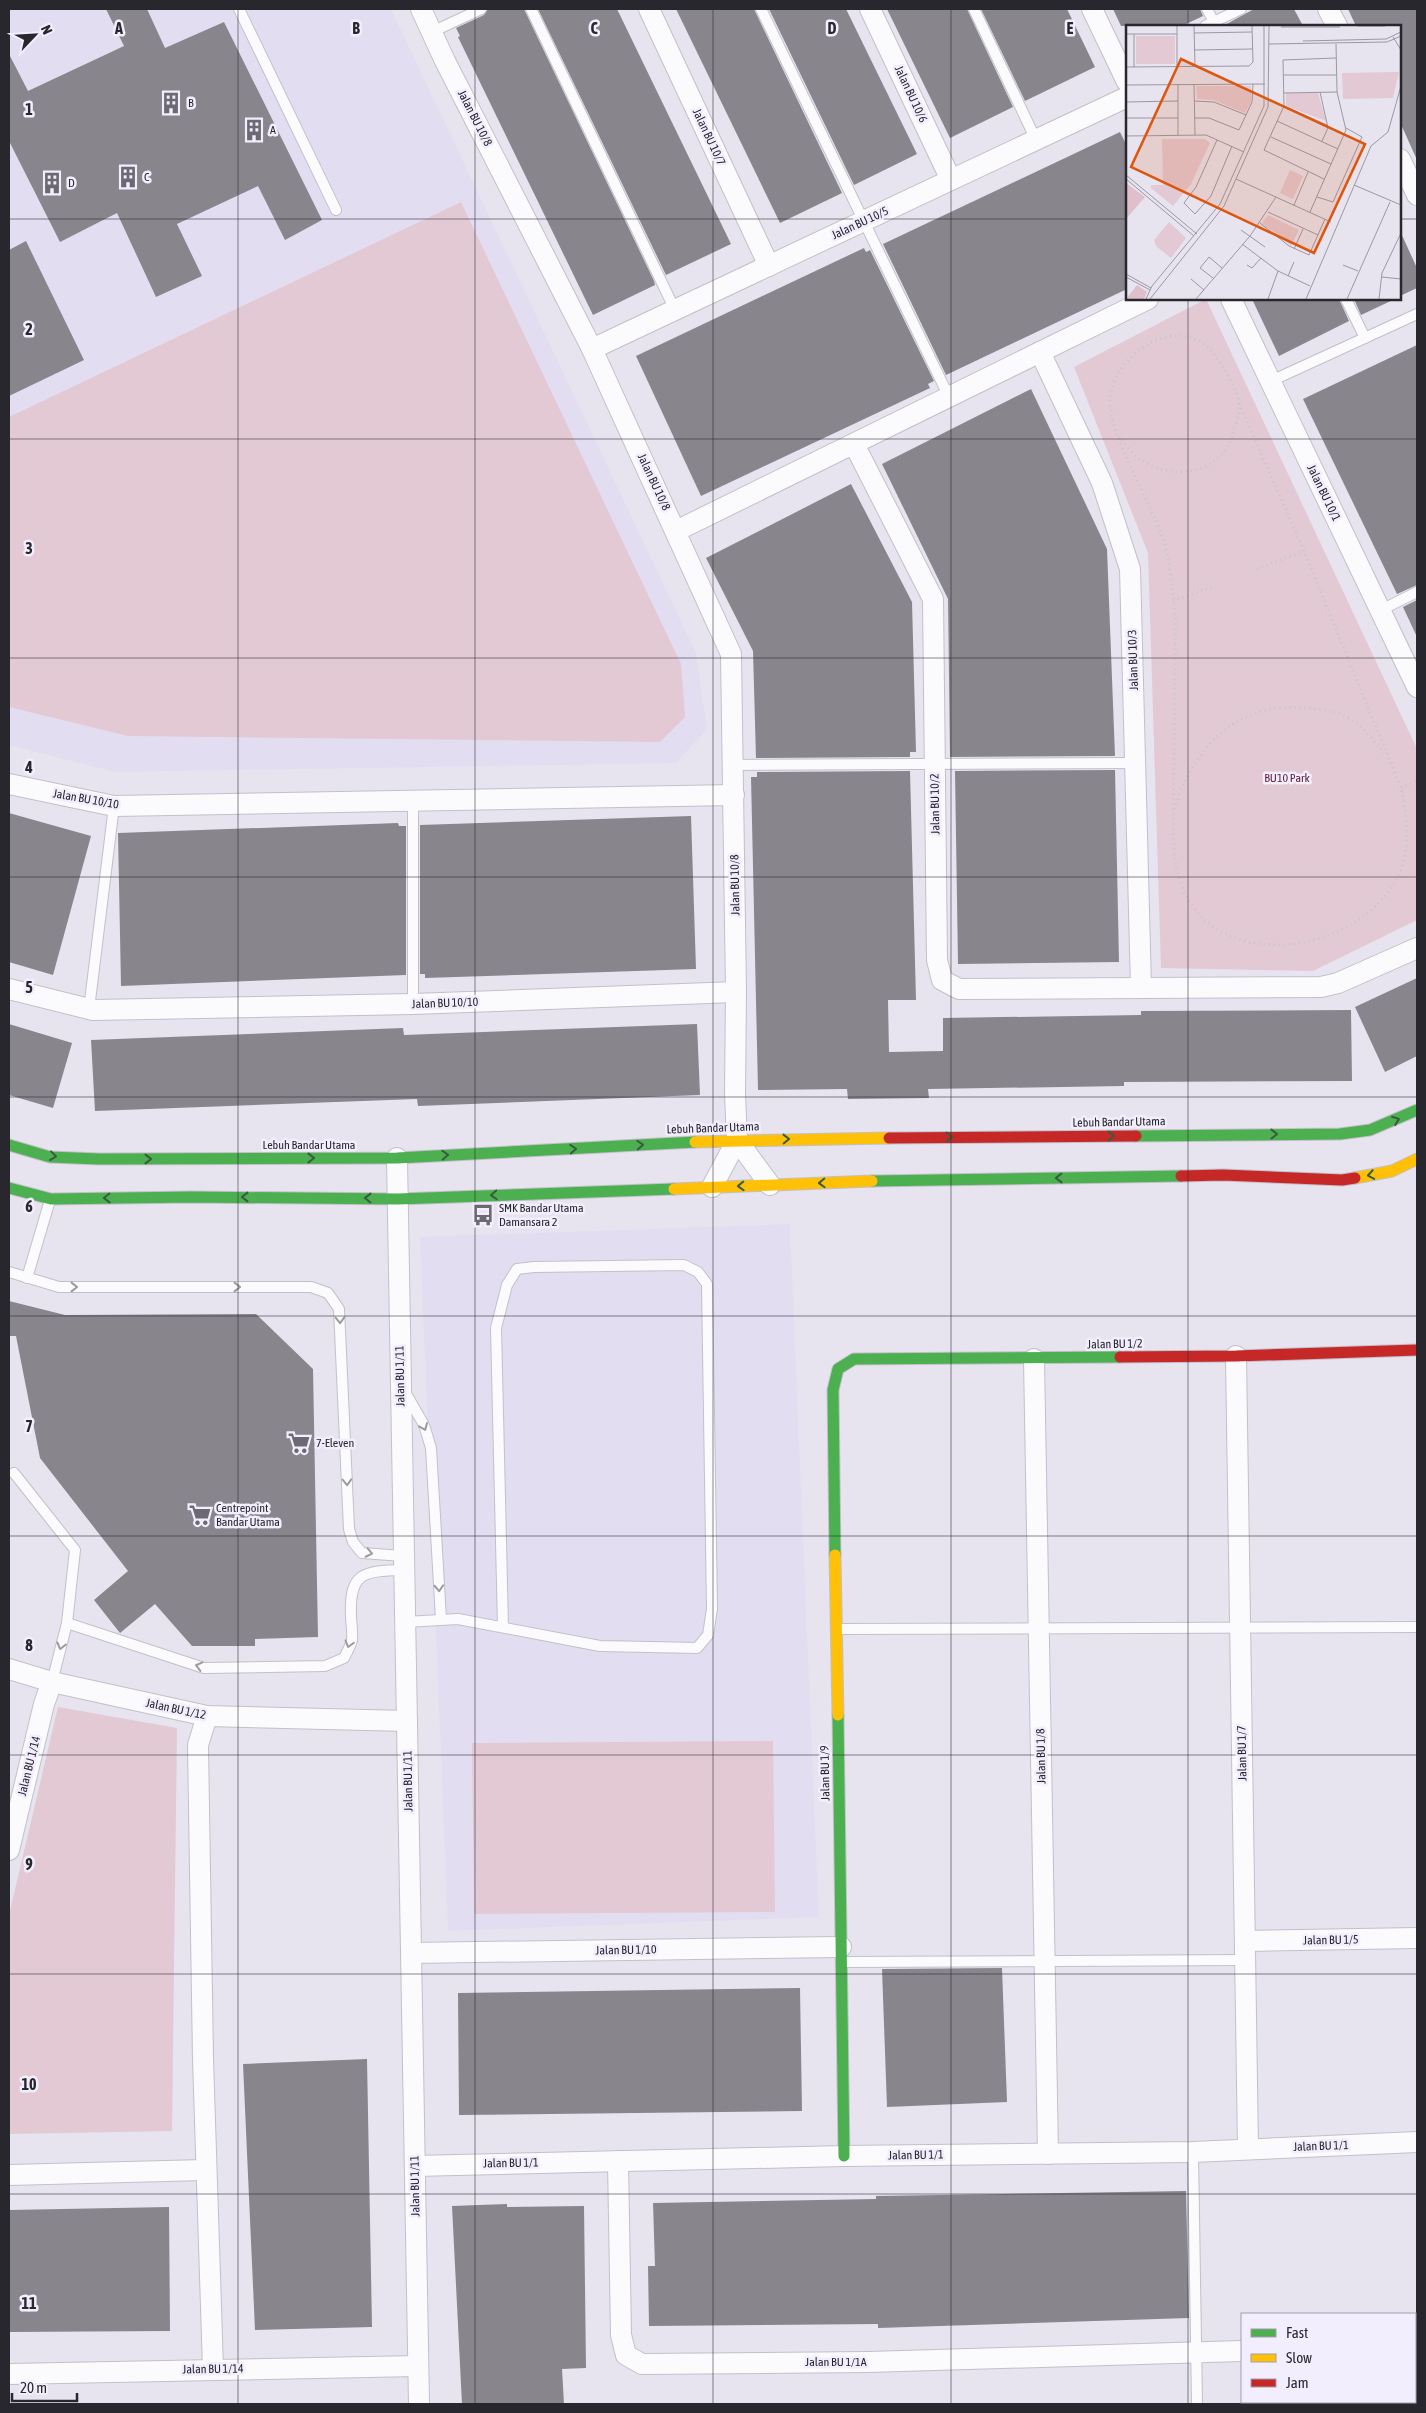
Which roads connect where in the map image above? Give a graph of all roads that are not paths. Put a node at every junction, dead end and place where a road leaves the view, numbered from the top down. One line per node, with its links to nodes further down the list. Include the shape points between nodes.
1 (239, 9): 22 (lane)
2 (421, 9): 15 (street, Jalan BU 10/8)
3 (481, 9): 15 (lane)
4 (531, 9): 28 (lane)
5 (649, 9): 24 (street, Jalan BU 10/7)
6 (761, 9): 23 (lane)
7 (870, 9): 20 (street, Jalan BU 10/6)
8 (974, 9): 18 (lane)
9 (1092, 9): 16 (street)
10 (1207, 9): 13 (lane)
11 (1241, 9): 13 (lane)
12 (1328, 9): 14 (street)
13 (1212, 25)
14 (1336, 25)
15 (432, 32): 31 (street, Jalan BU 10/8)
16 (1125, 71)
17 (1126, 97): 18 (street, Jalan BU 10/5)
18 (1036, 140): 20 (street, Jalan BU 10/5)
19 (1401, 161): 21 (street)
20 (951, 180): 23 (street, Jalan BU 10/5)
21 (1415, 186)
22 (336, 210)
23 (864, 221): 24 (street, Jalan BU 10/5); 34 (lane)
24 (769, 266): 28 (street, Jalan BU 10/5)
25 (1146, 300): 32 (street)
26 (1231, 300): 33 (street, Jalan BU 10/1)
27 (1346, 300): 30 (lane)
28 (675, 310): 31 (street, Jalan BU 10/5)
29 (1417, 314): 30 (lane)
30 (1365, 338): 33 (lane)
31 (592, 349): 36 (street, Jalan BU 10/8)
32 (1040, 352): 34 (street); 40 (street, Jalan BU 10/3, via 1102,483 1130,569)
33 (1271, 381): 38 (street, Jalan BU 10/1)
34 (949, 396): 35 (street)
35 (854, 444): 36 (street); 41 (street, Jalan BU 10/2, via 933,599)
36 (676, 531): 42 (street, Jalan BU 10/8, via 731,654)
37 (1417, 592): 38 (lane)
38 (1381, 610): 39 (street, Jalan BU 10/1)
39 (1417, 687)
40 (1136, 763): 41 (lane); 48 (street, Jalan BU 10/3)
41 (935, 764): 42 (lane); 48 (street, Jalan BU 10/2, via 937,960 942,980 959,989)
42 (734, 765): 44 (street, Jalan BU 10/8)
43 (9, 784): 46 (street, Jalan BU 10/10)
44 (734, 795): 45 (street, Jalan BU 10/10); 50 (street, Jalan BU 10/8)
45 (413, 801): 46 (street, Jalan BU 10/10); 51 (lane)
46 (114, 806): 52 (lane)
47 (1417, 948): 48 (street, Jalan BU 10/2, via 1338,983 1321,987)
48 (1141, 987)
49 (9, 989): 52 (street, Jalan BU 10/10)
50 (736, 992): 51 (street, Jalan BU 10/10); 54 (street, via 734,1095)
51 (413, 1004): 52 (street, Jalan BU 10/10)
52 (88, 1009)
53 (1417, 1110): 54 (main road, Lebuh Bandar Utama, one-way to 53, via 1340,1134 1370,1130)
54 (738, 1140): 56 (main road, Lebuh Bandar Utama, one-way to 54); 58 (street); 59 (street)
55 (9, 1145): 56 (main road, Lebuh Bandar Utama, one-way to 56, via 50,1157 99,1159)
56 (397, 1158): 62 (street, Jalan BU 1/11)
57 (1417, 1159): 58 (main road, one-way to 58, via 1392,1171 1342,1180 1223,1175)
58 (770, 1185): 59 (main road, one-way to 59)
59 (712, 1187): 62 (main road, one-way to 62)
60 (9, 1188): 61 (main road)
61 (51, 1199): 62 (main road, one-way to 61); 64 (lane)
62 (398, 1199): 68 (street, Jalan BU 1/11)
63 (9, 1272): 64 (lane)
64 (27, 1278): 71 (lane, one-way to 71, via 59,1287 311,1287 328,1293 339,1309 349,1529 353,1542 362,1553)
65 (1417, 1350): 66 (main road, Jalan BU 1/2)
66 (1236, 1356): 67 (main road, Jalan BU 1/2); 76 (street, Jalan BU 1/7)
67 (1034, 1359): 69 (main road, Jalan BU 1/2, via 854,1359 838,1370); 78 (street, Jalan BU 1/8)
68 (400, 1384): 71 (street, Jalan BU 1/11); 72 (lane, one-way to 72, via 424,1425 431,1448)
69 (833, 1390): 79 (main road, Jalan BU 1/9)
70 (14, 1472): 74 (lane, via 75,1550)
71 (403, 1563): 73 (street, Jalan BU 1/11); 74 (lane, one-way to 74, via 365,1574 355,1582 350,1596 352,1640 344,1658 325,1666 204,1668)
72 (441, 1619): 73 (lane); 75 (lane)
73 (405, 1622): 83 (street, Jalan BU 1/11)
74 (66, 1623): 81 (lane, one-way to 81)
75 (503, 1627): 75 (lane, via 600,1646 696,1648 708,1635 712,1609 707,1284 698,1272 684,1265 534,1266 517,1269 507,1285 496,1328)
76 (1240, 1627): 77 (lane); 78 (lane); 86 (street, Jalan BU 1/7)
77 (1417, 1627)
78 (1038, 1628): 79 (lane); 89 (street, Jalan BU 1/8)
79 (836, 1629): 88 (main road, Jalan BU 1/9)
80 (9, 1669): 81 (street, Jalan BU 1/12)
81 (52, 1682): 82 (street, Jalan BU 1/12); 84 (street, Jalan BU 1/14)
82 (207, 1716): 83 (street, Jalan BU 1/12); 97 (street, via 198,1745)
83 (407, 1721): 87 (street, Jalan BU 1/11)
84 (9, 1850)
85 (1417, 1938): 86 (street, Jalan BU 1/5)
86 (1245, 1951): 89 (lane); 91 (street, Jalan BU 1/7)
87 (411, 1953): 88 (street, Jalan BU 1/10); 96 (street, Jalan BU 1/11)
88 (841, 1954): 89 (lane); 94 (main road, Jalan BU 1/9)
89 (1044, 1961): 93 (street, Jalan BU 1/8)
90 (1417, 2142): 91 (street, Jalan BU 1/1)
91 (1248, 2150): 92 (street, Jalan BU 1/1)
92 (1193, 2152): 93 (street, Jalan BU 1/1); 99 (lane)
93 (1048, 2154): 94 (street, Jalan BU 1/1)
94 (844, 2156): 95 (street, Jalan BU 1/1)
95 (618, 2161): 96 (street, Jalan BU 1/1); 99 (street, Jalan BU 1/1A, via 620,2335 626,2356 642,2364 869,2362)
96 (415, 2166): 101 (street, Jalan BU 1/11)
97 (205, 2170): 98 (street); 102 (street)
98 (9, 2174)
99 (1198, 2351): 100 (street, Jalan BU 1/1A); 105 (lane)
100 (1241, 2351)
101 (418, 2366): 102 (street, Jalan BU 1/14); 104 (street, Jalan BU 1/11)
102 (213, 2368): 103 (street, Jalan BU 1/14)
103 (9, 2374)
104 (419, 2404)
105 (1197, 2404)

